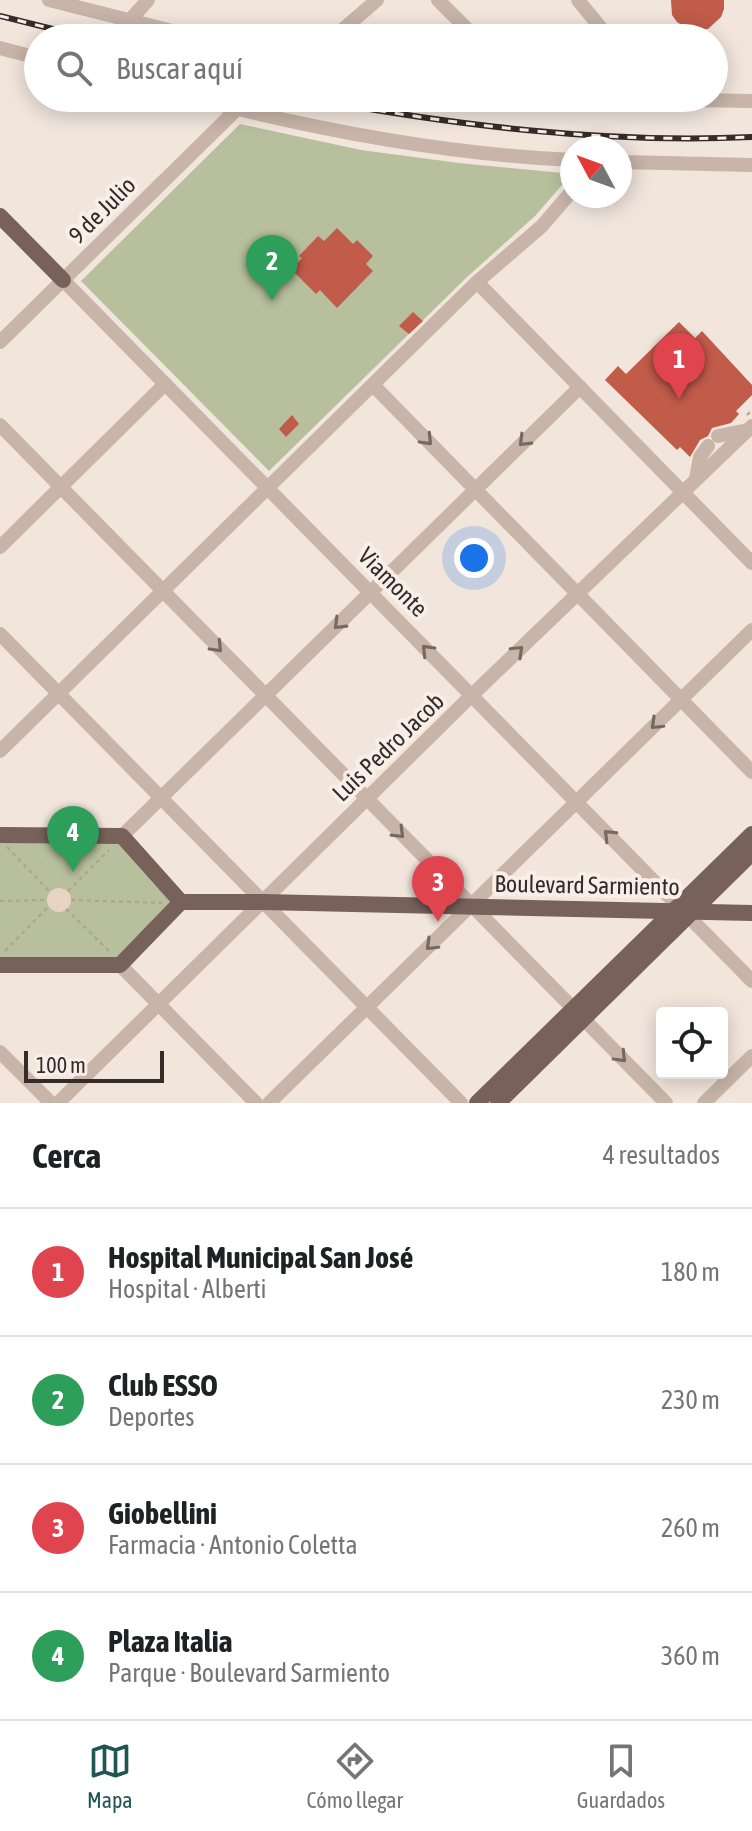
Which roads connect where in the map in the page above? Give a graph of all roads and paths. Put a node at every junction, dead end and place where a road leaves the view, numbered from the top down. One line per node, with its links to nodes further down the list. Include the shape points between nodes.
1 (49, 0): 6 (street)
2 (148, 0): 6 (street)
3 (377, 0): 8 (street)
4 (438, 0): 9 (street)
5 (578, 0): 10 (street)
6 (130, 20): 7 (street)
7 (146, 24)
8 (349, 24)
9 (462, 24)
10 (598, 24)
11 (0, 48): 12 (street)
12 (24, 54)
13 (728, 101): 14 (street)
14 (752, 101)
15 (234, 112): 22 (street, 9 de Julio)
16 (246, 112): 17 (street, via 391,141)
17 (560, 159)
18 (632, 162): 19 (street)
19 (752, 165)
20 (560, 205): 23 (street)
21 (0, 216): 22 (main road, Viamonte)
22 (63, 280): 24 (street, 9 de Julio); 25 (street, Viamonte)
23 (477, 282): 26 (street); 27 (street)
24 (0, 342)
25 (165, 384): 32 (street); 33 (street, Viamonte)
26 (373, 385): 33 (street); 34 (street, one-way to 34)
27 (580, 387): 34 (street, one-way to 34); 35 (street)
28 (752, 410): 29 (path)
29 (748, 424): 31 (street, Luis Pedro Jacob); 31 (street, via 713,441 700,457)
30 (0, 425): 32 (street)
31 (696, 479): 35 (street, Luis Pedro Jacob)
32 (61, 487): 36 (street); 38 (street)
33 (267, 489): 38 (street); 39 (street, Viamonte)
34 (475, 490): 39 (street); 40 (street)
35 (683, 492): 37 (street); 40 (street, Luis Pedro Jacob)
36 (0, 547)
37 (752, 563)
38 (163, 591): 43 (street); 44 (street, one-way to 44)
39 (371, 592): 44 (street, one-way to 44); 45 (street, Viamonte, one-way to 39)
40 (577, 594): 45 (street, Luis Pedro Jacob, one-way to 40); 46 (street)
41 (752, 630): 46 (street)
42 (0, 634): 43 (street)
43 (59, 693): 47 (street); 49 (street)
44 (265, 696): 49 (street); 50 (street)
45 (471, 696): 50 (street, Luis Pedro Jacob); 51 (street, Viamonte)
46 (681, 700): 48 (street); 51 (street, one-way to 51)
47 (0, 751)
48 (752, 772)
49 (162, 799): 53 (street); 63 (street)
50 (366, 799): 63 (street, Luis Pedro Jacob); 65 (street, one-way to 65)
51 (576, 802): 65 (street); 67 (street, Viamonte, one-way to 51)
52 (752, 834): 67 (main road)
53 (122, 836): 54 (main road); 62 (main road)
54 (0, 838): 58 (path)
55 (109, 850): 57 (path)
56 (752, 853): 67 (main road)
57 (68, 891)
58 (50, 892)
59 (47, 900): 61 (path)
60 (71, 900): 62 (path)
61 (0, 901)
62 (176, 902): 63 (main road, Boulevard Sarmiento); 70 (main road)
63 (263, 902): 65 (main road, Boulevard Sarmiento); 73 (street, Luis Pedro Jacob); 74 (street)
64 (49, 906): 69 (path)
65 (471, 906): 67 (main road, Boulevard Sarmiento); 74 (street, one-way to 74); 75 (street)
66 (66, 909): 70 (path)
67 (683, 911): 68 (main road, Boulevard Sarmiento); 72 (street, Viamonte); 75 (main road)
68 (752, 913)
69 (0, 955)
70 (118, 962): 71 (main road); 73 (street)
71 (0, 965)
72 (752, 981)
73 (159, 1004): 79 (street, Luis Pedro Jacob); 80 (street)
74 (367, 1007): 81 (street); 82 (street)
75 (578, 1014): 83 (main road); 84 (main road); 85 (street, one-way to 85)
76 (0, 1052): 78 (street)
77 (752, 1056): 86 (street)
78 (51, 1103)
79 (58, 1103)
80 (256, 1103)
81 (269, 1103)
82 (461, 1103)
83 (477, 1103)
84 (498, 1103)
85 (666, 1103)
86 (704, 1103)

